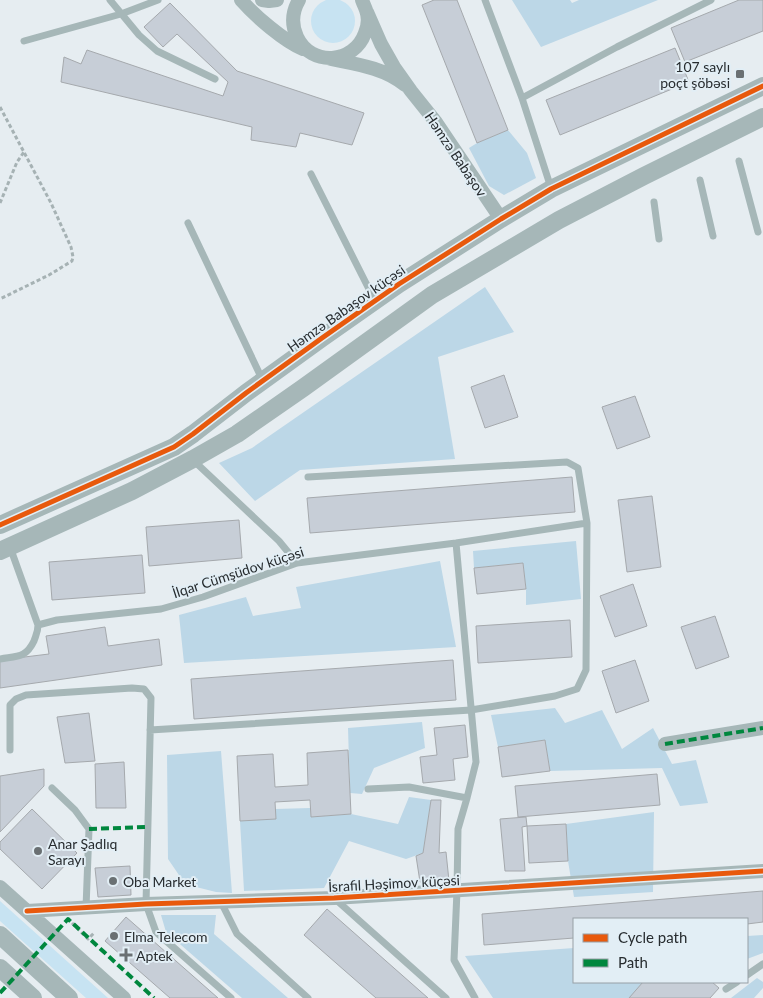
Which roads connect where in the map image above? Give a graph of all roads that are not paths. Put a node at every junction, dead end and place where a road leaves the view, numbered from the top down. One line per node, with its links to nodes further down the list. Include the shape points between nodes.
1 (110, 0): 10 (lane)
2 (158, 0): 10 (lane)
3 (241, 0): 12 (street, via 280,35)
4 (262, 0): 5 (street)
5 (277, 0)
6 (299, 0): 12 (street, via 293,15 294,30 300,43)
7 (486, 0): 17 (lane)
8 (711, 0): 17 (lane)
9 (364, 6): 13 (street, via 368,26 363,40 353,51 340,57); 16 (street, Həmzə Babaşov, via 381,44)
10 (121, 14): 11 (lane); 14 (lane, via 157,51)
11 (24, 41)
12 (311, 53): 13 (street)
13 (325, 58): 16 (street, via 368,67)
14 (215, 79)
15 (763, 86): 22 (street, Həmzə Babaşov küçəsi)
16 (411, 90): 24 (street, Həmzə Babaşov)
17 (522, 98): 22 (lane)
18 (763, 117): 31 (street, via 560,220 448,285 251,424)
19 (739, 161): 26 (lane)
20 (311, 174): 29 (lane)
21 (700, 180): 27 (lane)
22 (551, 189): 24 (street, Həmzə Babaşov küçəsi)
23 (654, 202): 28 (lane)
24 (500, 219): 29 (street, Həmzə Babaşov küçəsi)
25 (188, 223): 30 (lane)
26 (758, 232)
27 (714, 236)
28 (659, 239)
29 (375, 301): 30 (street, Həmzə Babaşov küçəsi)
30 (263, 381): 34 (street, Həmzə Babaşov küçəsi, via 174,447)
31 (193, 460): 36 (street); 37 (lane, via 279,541)
32 (308, 477): 33 (lane, via 568,462 578,468)
33 (587, 523): 35 (lane, İlqar Cümşüdov küçəsi); 40 (lane, via 586,670 577,689 555,696)
34 (0, 525)
35 (456, 543): 37 (lane, İlqar Cümşüdov küçəsi); 40 (lane)
36 (5, 549): 38 (lane)
37 (297, 563): 38 (lane, İlqar Cümşüdov küçəsi, via 161,609)
38 (38, 625): 39 (lane, via 38,633 24,655)
39 (0, 659)
40 (471, 710): 42 (lane); 47 (lane, via 476,762)
41 (763, 728): 43 (street)
42 (150, 730): 44 (lane, via 151,698 144,689 26,696 10,705); 53 (lane)
43 (665, 744)
44 (10, 750)
45 (52, 788): 54 (lane, via 75,810 89,830)
46 (368, 789): 47 (lane, via 409,787)
47 (467, 798): 50 (lane, via 458,829)
48 (763, 871): 50 (street, İsrafil Həşimov küçəsi)
49 (0, 887): 55 (street)
50 (458, 891): 51 (street, İsrafil Həşimov küçəsi); 68 (lane, via 454,960)
51 (334, 898): 52 (street, İsrafil Həşimov küçəsi); 67 (lane)
52 (221, 902): 53 (street, İsrafil Həşimov küçəsi); 66 (lane, via 237,934)
53 (146, 904): 54 (street, İsrafil Həşimov küçəsi); 65 (lane, via 156,932)
54 (86, 908): 55 (street, İsrafil Həşimov küçəsi)
55 (27, 911): 64 (street)
56 (0, 935): 63 (street)
57 (762, 966): 59 (lane)
58 (0, 968): 62 (street)
59 (748, 974)
60 (735, 983): 61 (lane)
61 (726, 989)
62 (33, 998)
63 (70, 998)
64 (124, 998)
65 (231, 998)
66 (308, 998)
67 (446, 998)
68 (475, 998)

